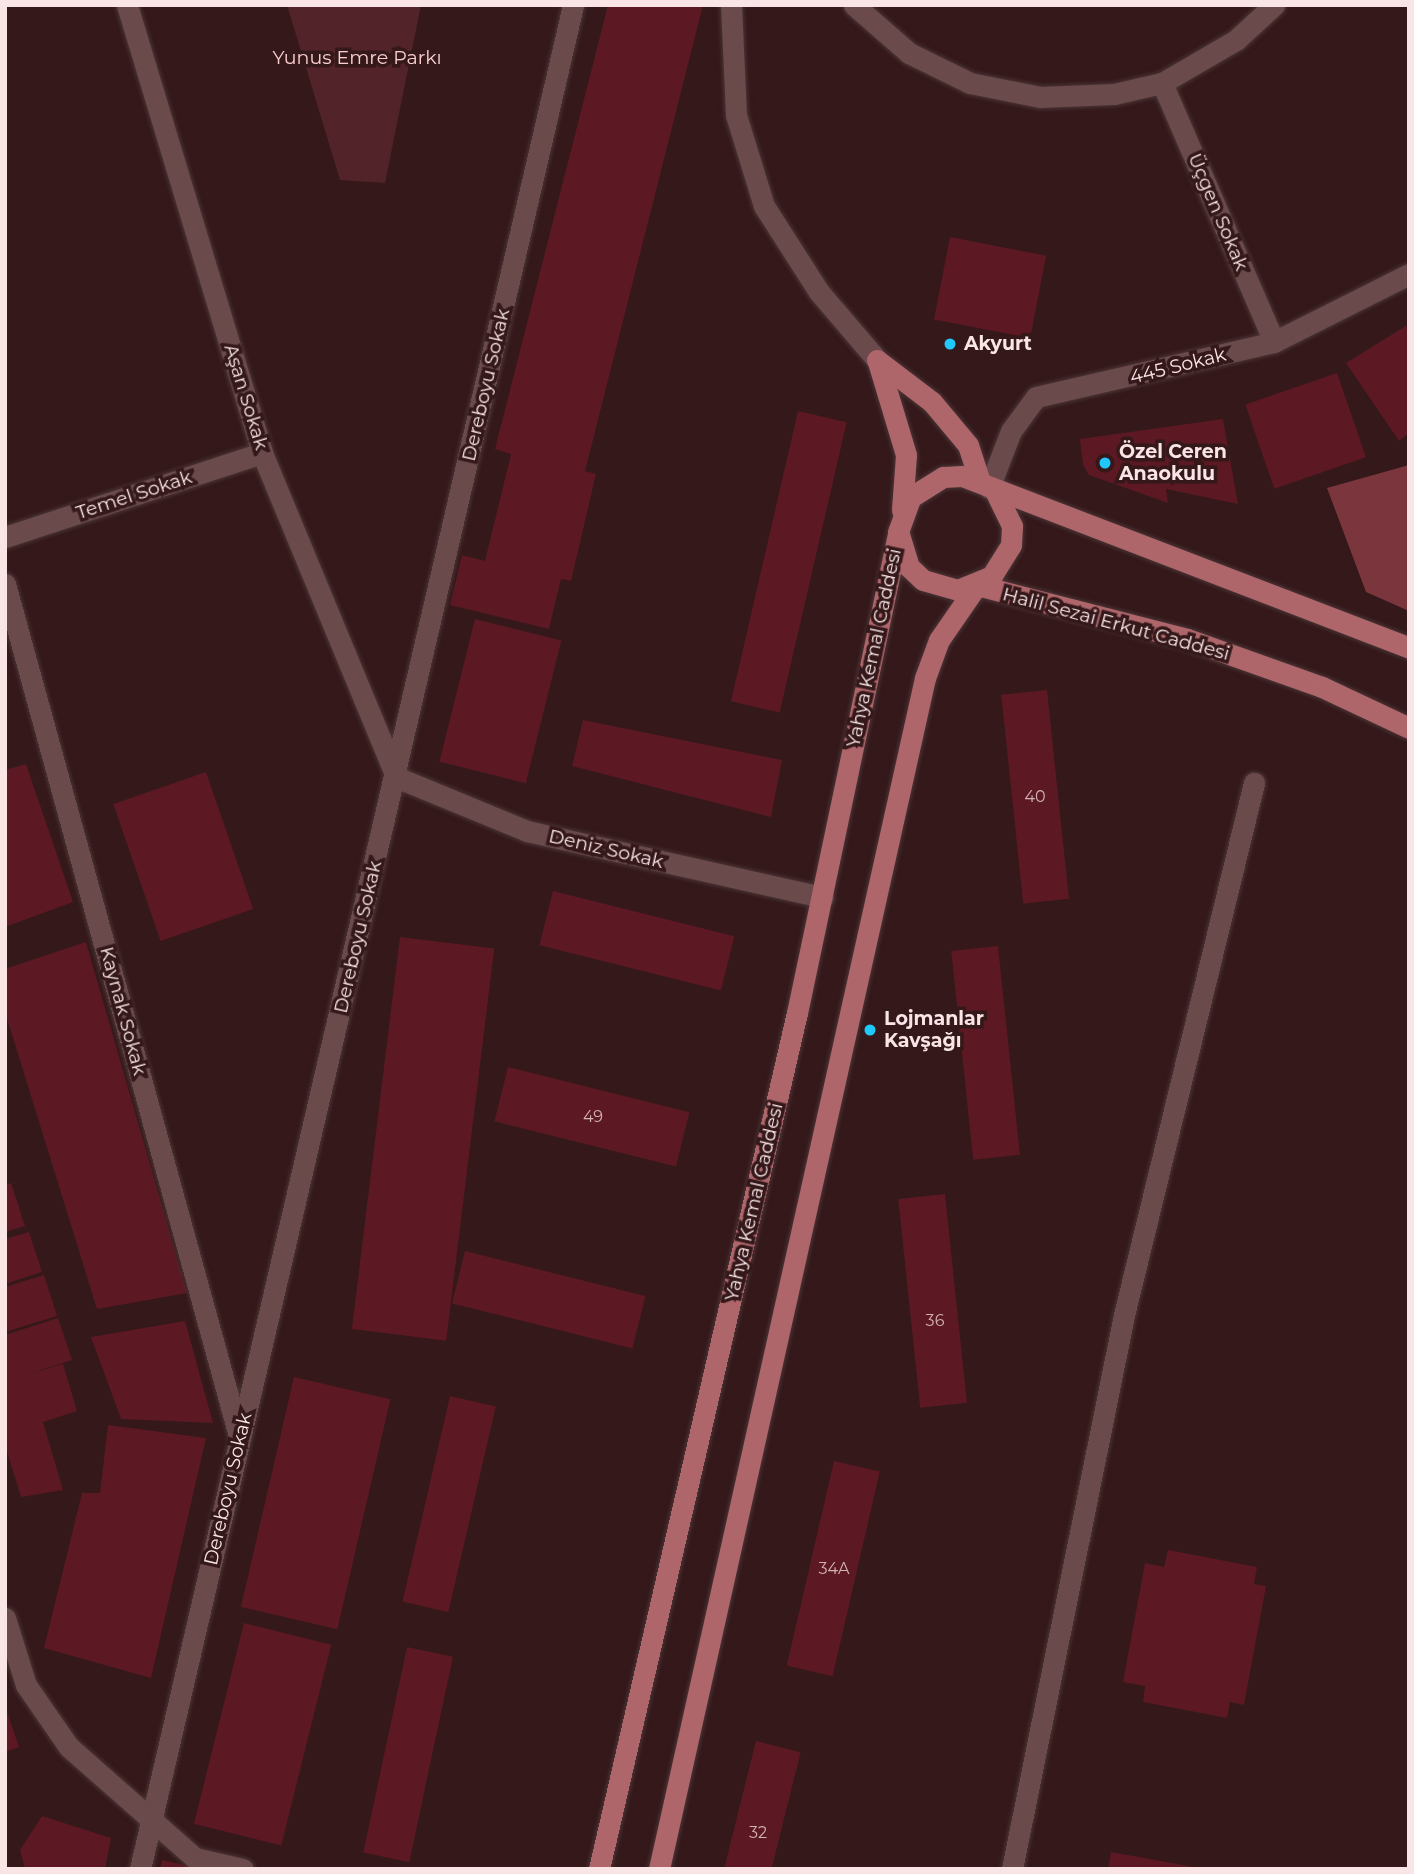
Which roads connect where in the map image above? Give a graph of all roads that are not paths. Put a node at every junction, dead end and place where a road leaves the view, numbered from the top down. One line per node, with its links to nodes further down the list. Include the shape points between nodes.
1 (127, 5): 10 (street, Aşan Sokak)
2 (573, 5): 18 (street, Dereboyu Sokak)
3 (731, 5): 9 (street, via 736,115 764,206 819,292)
4 (854, 5): 6 (street, via 909,53 970,83 1040,97 1114,94)
5 (1274, 5): 6 (street, via 1236,40)
6 (1162, 83): 8 (street, Üçgen Sokak)
7 (1409, 274): 8 (street, 445 Sokak)
8 (1274, 342): 11 (street, 445 Sokak, via 1035,397 1011,431)
9 (877, 360): 11 (main road, via 932,402 961,437); 12 (main road, via 906,455)
10 (262, 453): 13 (street, Temel Sokak); 18 (street, Aşan Sokak)
11 (988, 488): 12 (main road, via 943,477 911,497); 15 (main road, Halil Sezai Erkut Caddesi, via 1009,517 1011,545 1004,562); 16 (main road)
12 (900, 523): 15 (main road, Halil Sezai Erkut Caddesi, via 909,567 923,580 958,590); 20 (main road, Yahya Kemal Caddesi)
13 (5, 537)
14 (5, 584): 21 (street, Kaynak Sokak)
15 (977, 586): 17 (main road, Halil Sezai Erkut Caddesi, via 1187,639 1322,687); 27 (main road, via 939,640 925,678)
16 (1409, 648)
17 (1409, 728)
18 (396, 777): 20 (street, Deniz Sokak, via 527,831); 21 (street, Dereboyu Sokak)
19 (1254, 783): 28 (street, via 1124,1315)
20 (822, 897): 26 (main road, Yahya Kemal Caddesi)
21 (240, 1438): 23 (street, Dereboyu Sokak)
22 (5, 1618): 23 (street, via 26,1685 69,1747)
23 (154, 1816): 24 (street, Dereboyu Sokak); 25 (street, via 195,1858)
24 (140, 1869)
25 (243, 1869)
26 (599, 1869)
27 (659, 1869)
28 (1012, 1869)

